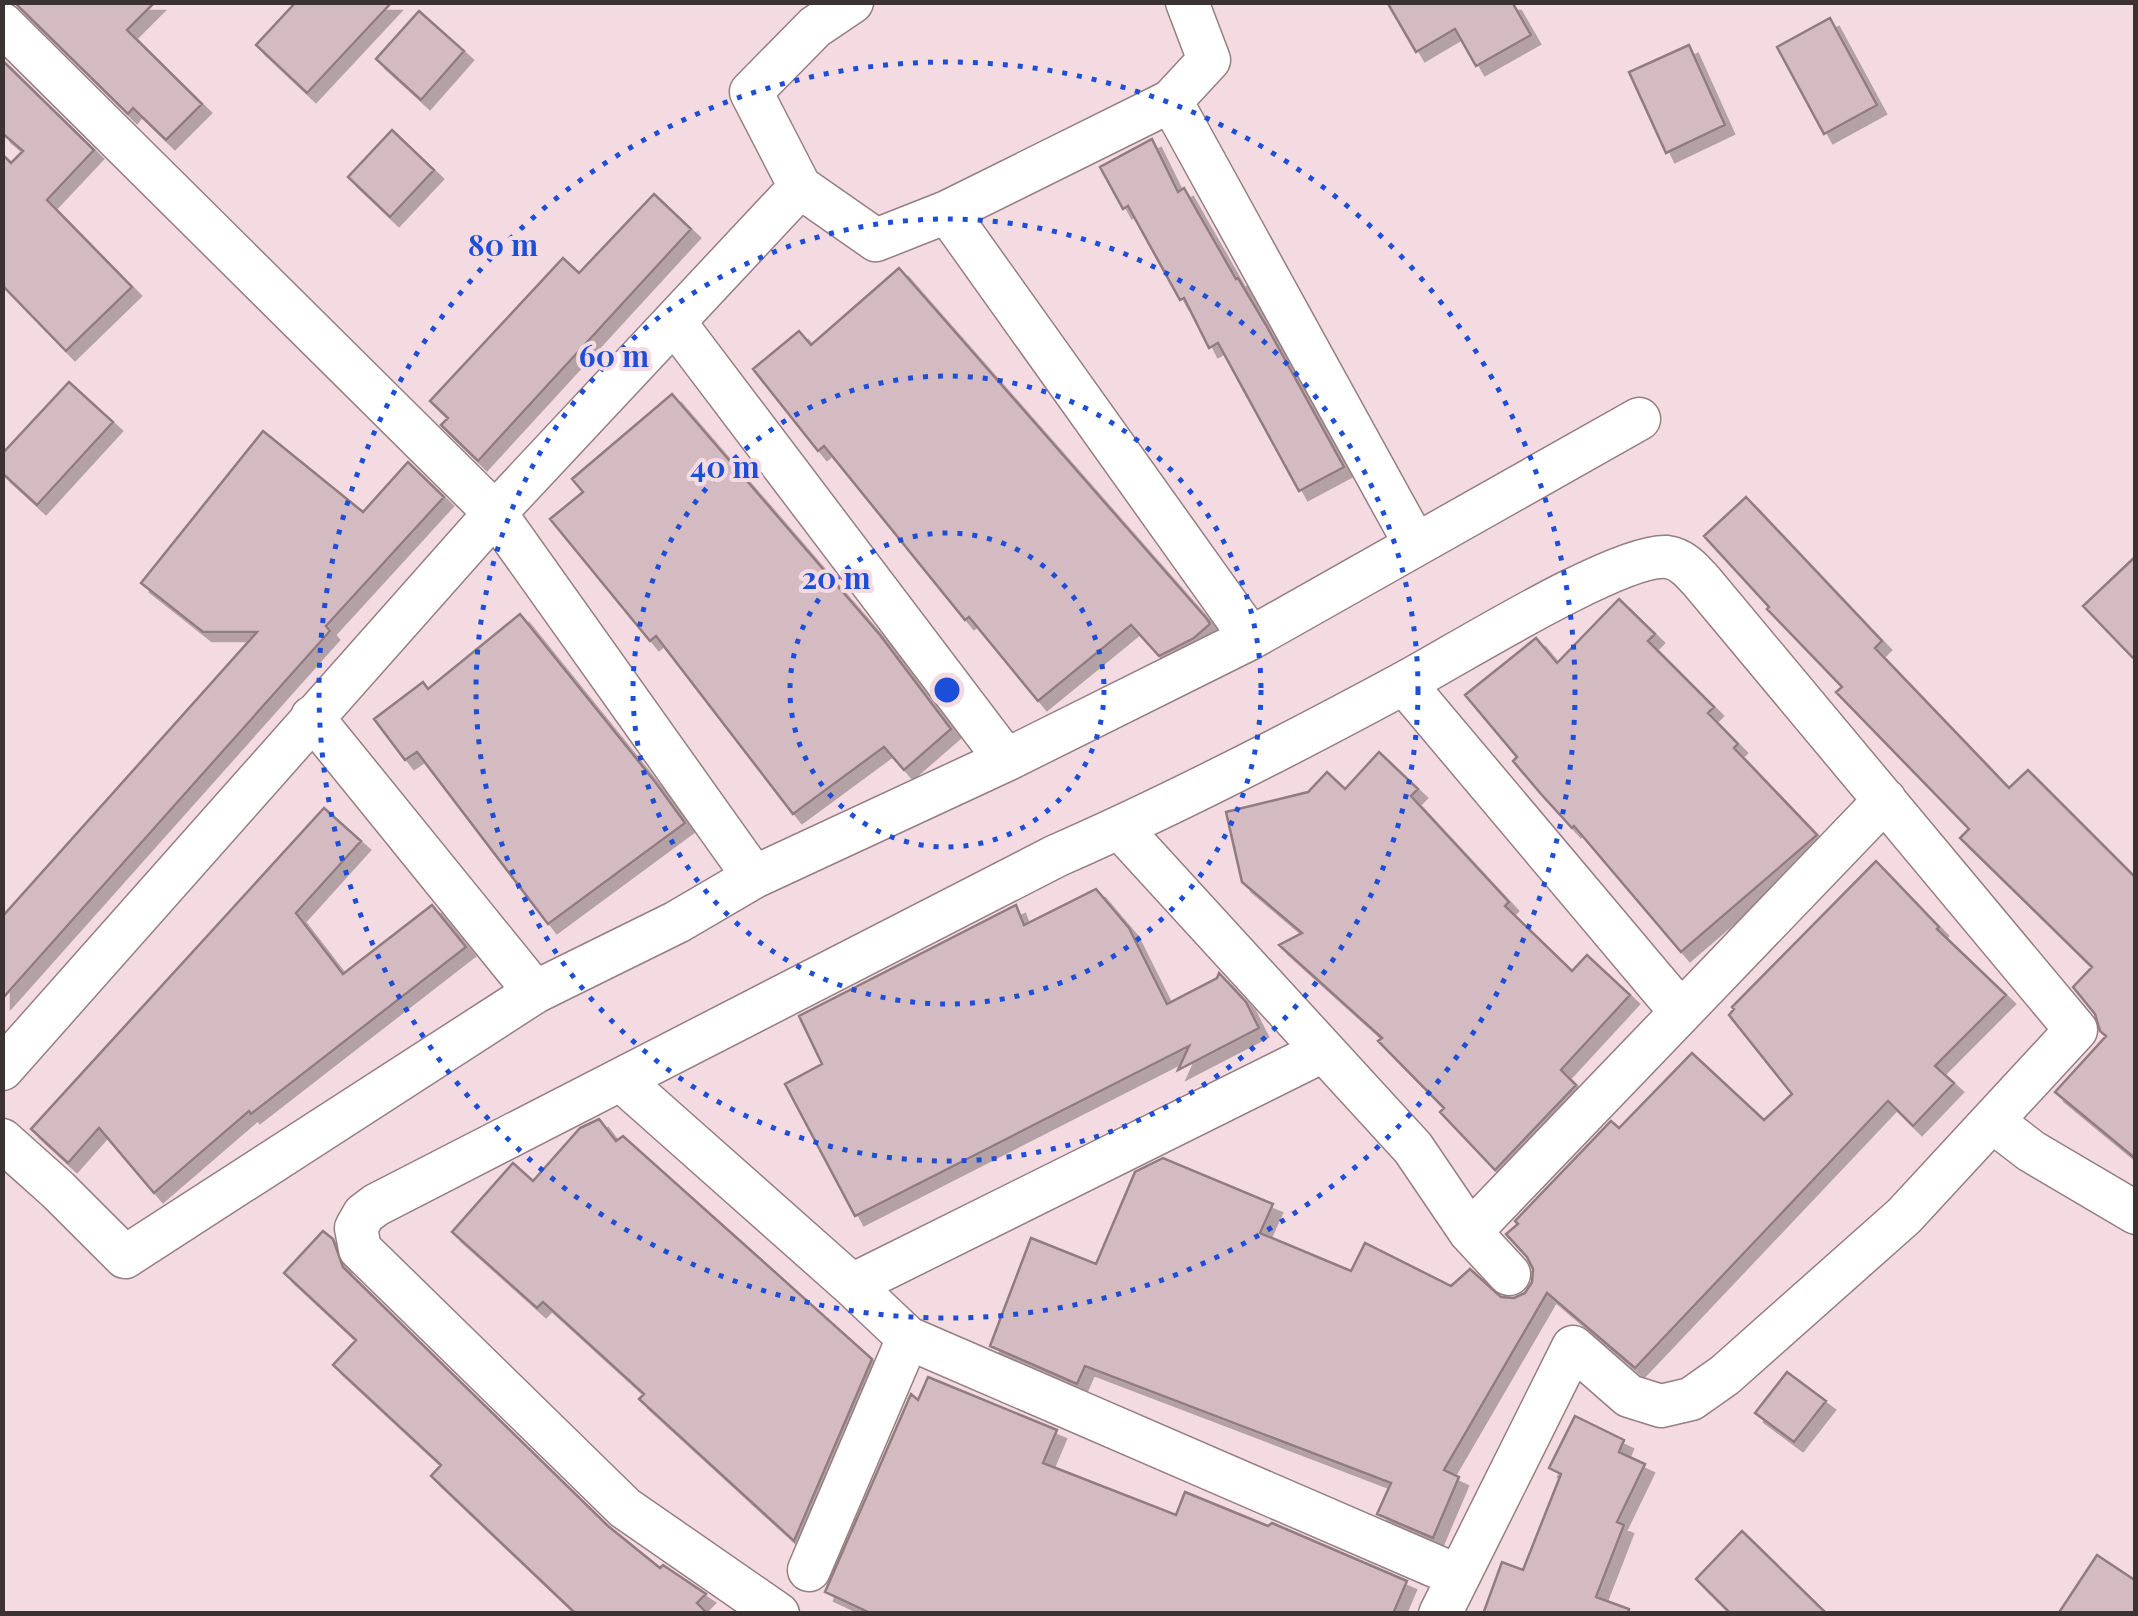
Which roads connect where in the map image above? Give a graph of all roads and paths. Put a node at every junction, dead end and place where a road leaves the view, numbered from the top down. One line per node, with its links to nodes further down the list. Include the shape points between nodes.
1 (852, 2): 5 (street, via 814,27 750,92)
2 (1187, 2): 4 (street, via 1209,60)
3 (2, 24): 9 (street)
4 (1171, 101): 6 (street); 10 (street)
5 (800, 187): 6 (street, via 876,240); 7 (street)
6 (947, 212): 11 (street)
7 (675, 324): 9 (street); 14 (street)
8 (1638, 418): 10 (street)
9 (495, 513): 13 (street); 17 (street)
10 (1415, 544): 11 (street)
11 (1251, 638): 14 (street)
12 (1404, 683): 15 (street, via 1589,581 1666,557 1695,574); 16 (street); 19 (street)
13 (312, 718): 18 (street); 21 (street)
14 (1006, 760): 17 (street)
15 (1885, 800): 19 (street); 23 (street, via 2076,1030)
16 (1120, 828): 20 (street); 22 (street)
17 (754, 877): 18 (street)
18 (535, 992): 24 (street, via 125,1256)
19 (1681, 1012): 26 (street)
20 (1322, 1051): 26 (street, via 1413,1148); 28 (street)
21 (2, 1070)
22 (621, 1080): 28 (street); 32 (street, via 376,1205 356,1228 360,1249 626,1508)
23 (1992, 1121): 25 (street); 31 (street, via 1904,1216 1690,1399 1661,1406 1629,1396 1573,1347)
24 (2, 1140)
25 (2136, 1213)
26 (1470, 1232): 27 (street)
27 (1509, 1274)
28 (852, 1285): 29 (street)
29 (908, 1338): 30 (street); 31 (street)
30 (808, 1570)
31 (1449, 1595)
32 (778, 1614)

